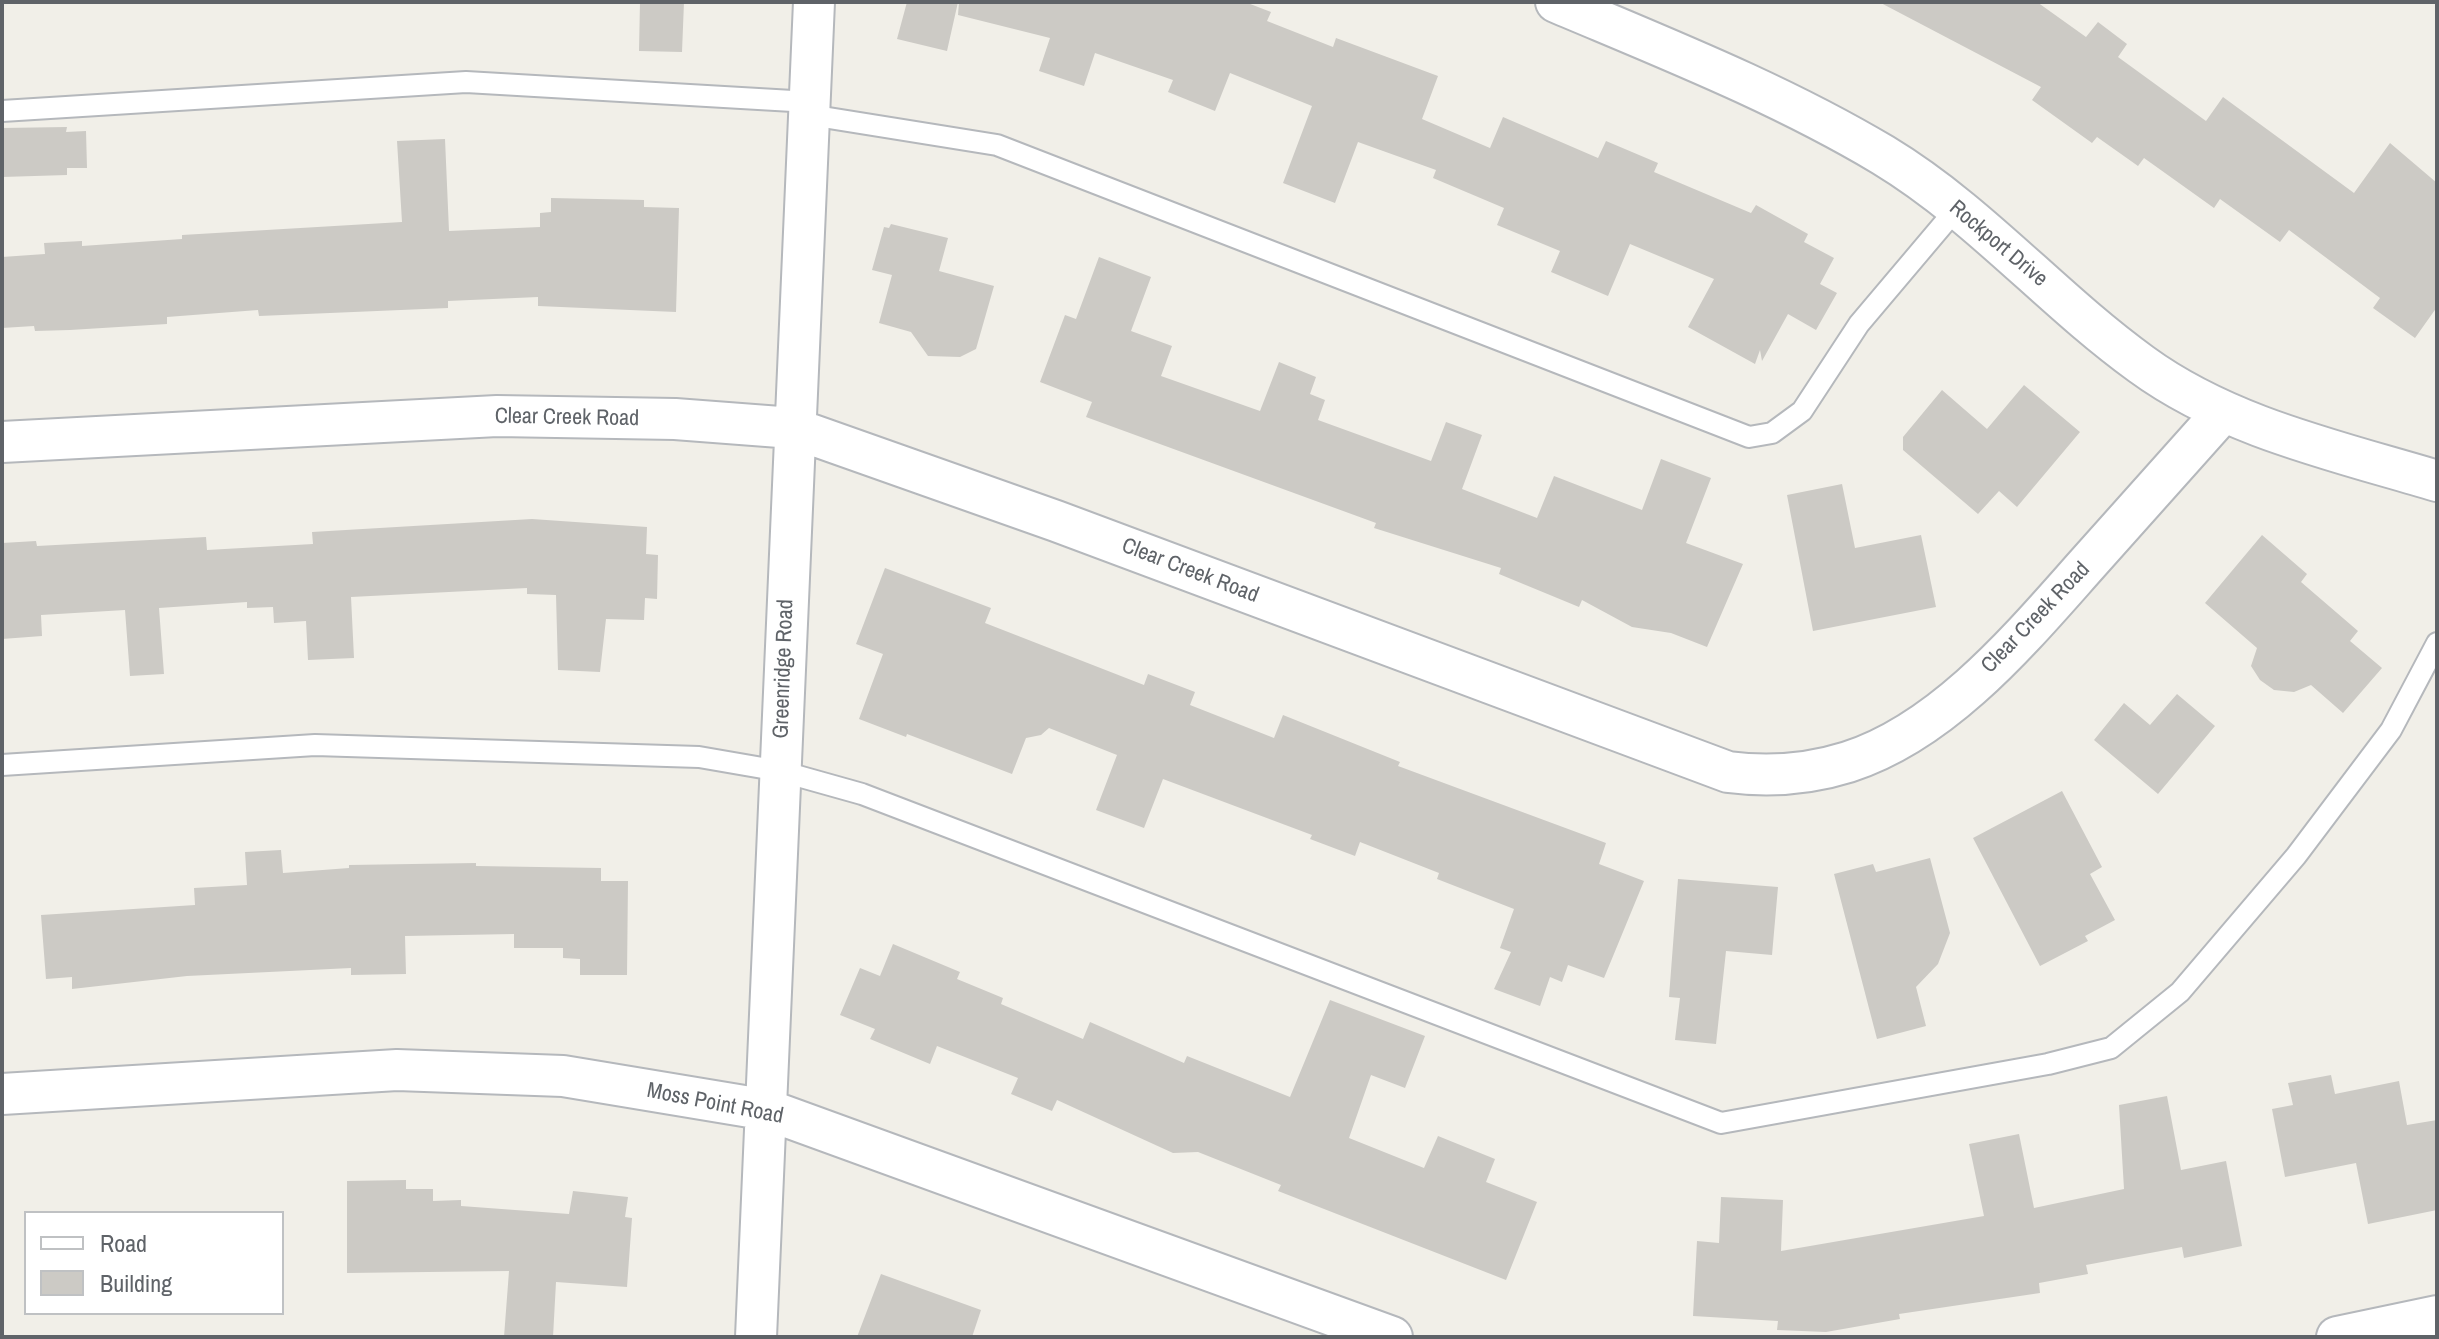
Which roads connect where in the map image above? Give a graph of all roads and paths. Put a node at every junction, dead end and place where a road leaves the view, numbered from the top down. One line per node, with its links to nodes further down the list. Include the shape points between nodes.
1 (814, 2): 3 (street, Greenridge Road)
2 (1556, 2): 5 (street, Rockport Drive, via 1757,87 1885,156)
3 (810, 109): 4 (lane, via 466,82); 5 (lane, via 997,145 1749,437 1772,433 1802,411 1859,324); 7 (street, Greenridge Road)
4 (2, 111)
5 (1957, 208): 6 (street, Rockport Drive, via 2143,366)
6 (2223, 412): 7 (street, Clear Creek Road, via 2008,653 1936,713 1847,762 1766,777 1728,772); 9 (street, Rockport Drive)
7 (793, 428): 8 (street, Clear Creek Road, via 675,419 497,416); 12 (street, Greenridge Road)
8 (2, 442)
9 (2437, 481)
10 (2437, 643): 12 (lane, via 2391,730 2296,856 2180,992 2111,1048 1721,1123 862,794)
11 (2, 765): 12 (lane, via 315,745 699,757)
12 (780, 771): 14 (street, Greenridge Road)
13 (2, 1094): 14 (street, Moss Point Road, via 397,1070 563,1076)
14 (768, 1110): 16 (street, Greenridge Road); 17 (street, Moss Point Road)
15 (2437, 1316): 18 (street)
16 (756, 1337)
17 (1392, 1337)
18 (2337, 1337)

